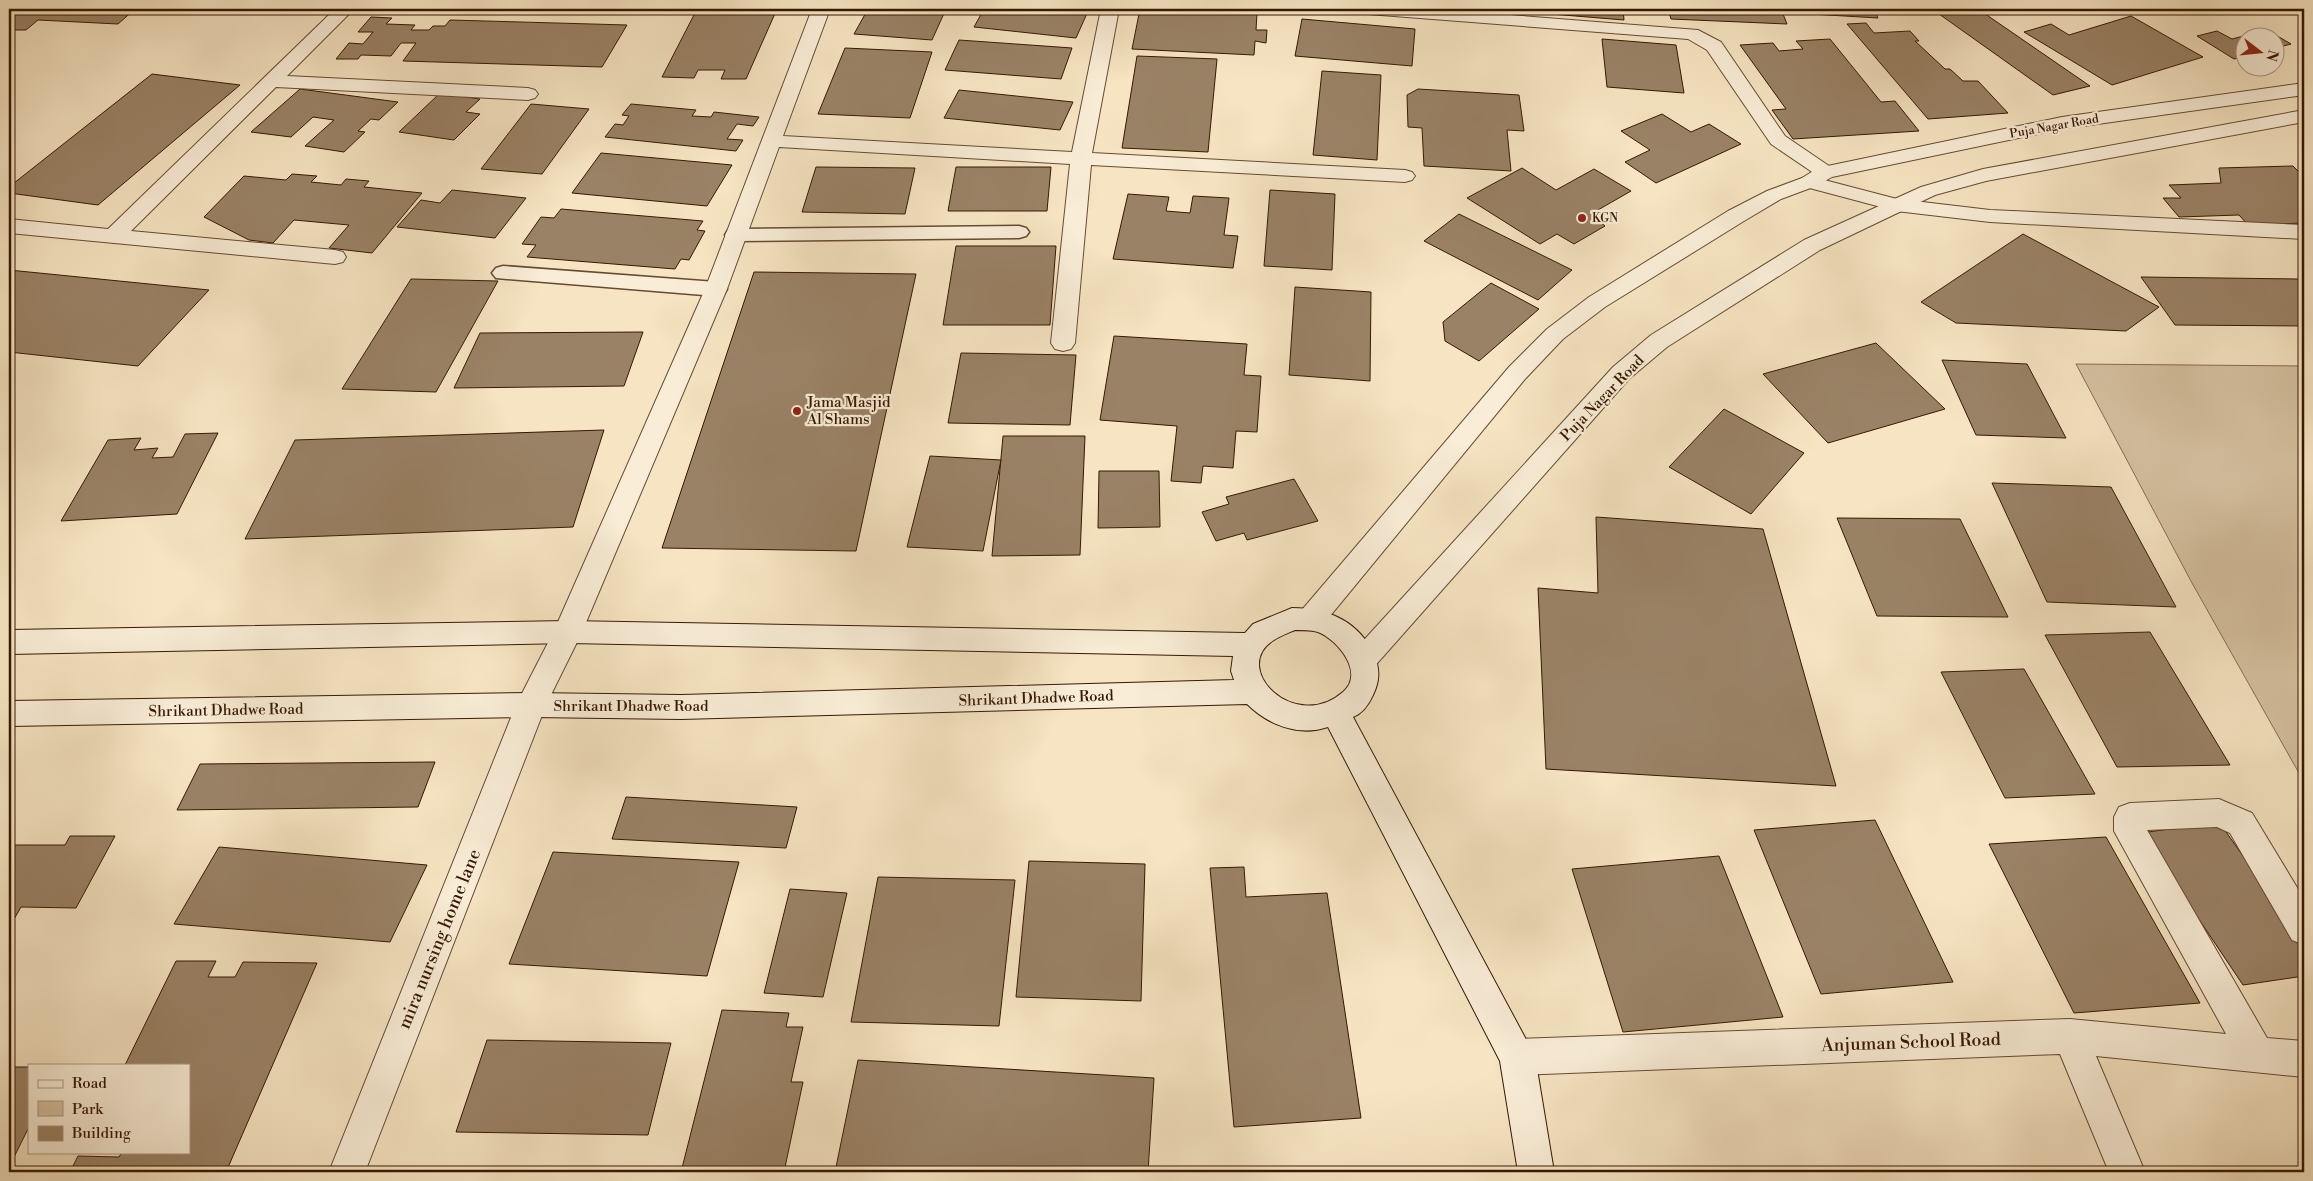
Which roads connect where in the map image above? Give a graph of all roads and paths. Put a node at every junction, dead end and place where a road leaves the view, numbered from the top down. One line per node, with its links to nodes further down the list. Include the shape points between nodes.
1 (344, 9): 5 (street)
2 (821, 9): 9 (street, mira nursing home lane)
3 (1110, 9): 10 (street)
4 (1368, 9): 12 (street, via 1692,34 1714,46 1778,140)
5 (271, 81): 7 (street); 18 (street)
6 (2304, 89): 12 (street, Puja Nagar Road, via 2062,123)
7 (528, 94)
8 (2304, 116): 13 (street, Puja Nagar Road, via 1983,175 1928,190)
9 (772, 141): 10 (street); 17 (street, mira nursing home lane)
10 (1081, 158): 11 (street); 22 (street)
11 (1405, 176)
12 (1817, 177): 13 (street); 23 (street, Puja Nagar Road, via 1736,216 1597,302 1555,334 1517,373)
13 (1896, 205): 16 (street, via 1990,216); 27 (street, Puja Nagar Road, via 1812,245 1659,341 1621,373)
14 (9, 226): 18 (street)
15 (1019, 232): 17 (lane)
16 (2304, 232)
17 (735, 235): 21 (street, mira nursing home lane)
18 (112, 237): 19 (street)
19 (335, 257)
20 (503, 272): 21 (lane)
21 (716, 289): 24 (street, mira nursing home lane)
22 (1063, 343)
23 (1311, 619): 26 (street, via 1292,619 1275,624 1260,632); 27 (street, via 1344,633)
24 (568, 632): 25 (street); 26 (street); 29 (street, mira nursing home lane)
25 (9, 642)
26 (1250, 645): 28 (street, via 1245,659 1245,675)
27 (1364, 660): 31 (street, via 1366,676 1361,692)
28 (1252, 692): 29 (street, Shrikant Dhadwe Road, via 681,707); 31 (street, via 1280,713 1298,718)
29 (531, 705): 30 (street, Shrikant Dhadwe Road); 37 (street, mira nursing home lane)
30 (9, 714)
31 (1336, 714): 35 (street)
32 (2304, 929): 34 (street, via 2241,823 2220,813 2130,817 2130,831)
33 (2070, 1036): 34 (street, Anjuman School Road); 35 (street, Anjuman School Road); 39 (street)
34 (2257, 1055): 36 (street, Anjuman School Road)
35 (1517, 1057): 38 (street)
36 (2304, 1059)
37 (346, 1172)
38 (1536, 1172)
39 (2127, 1172)

